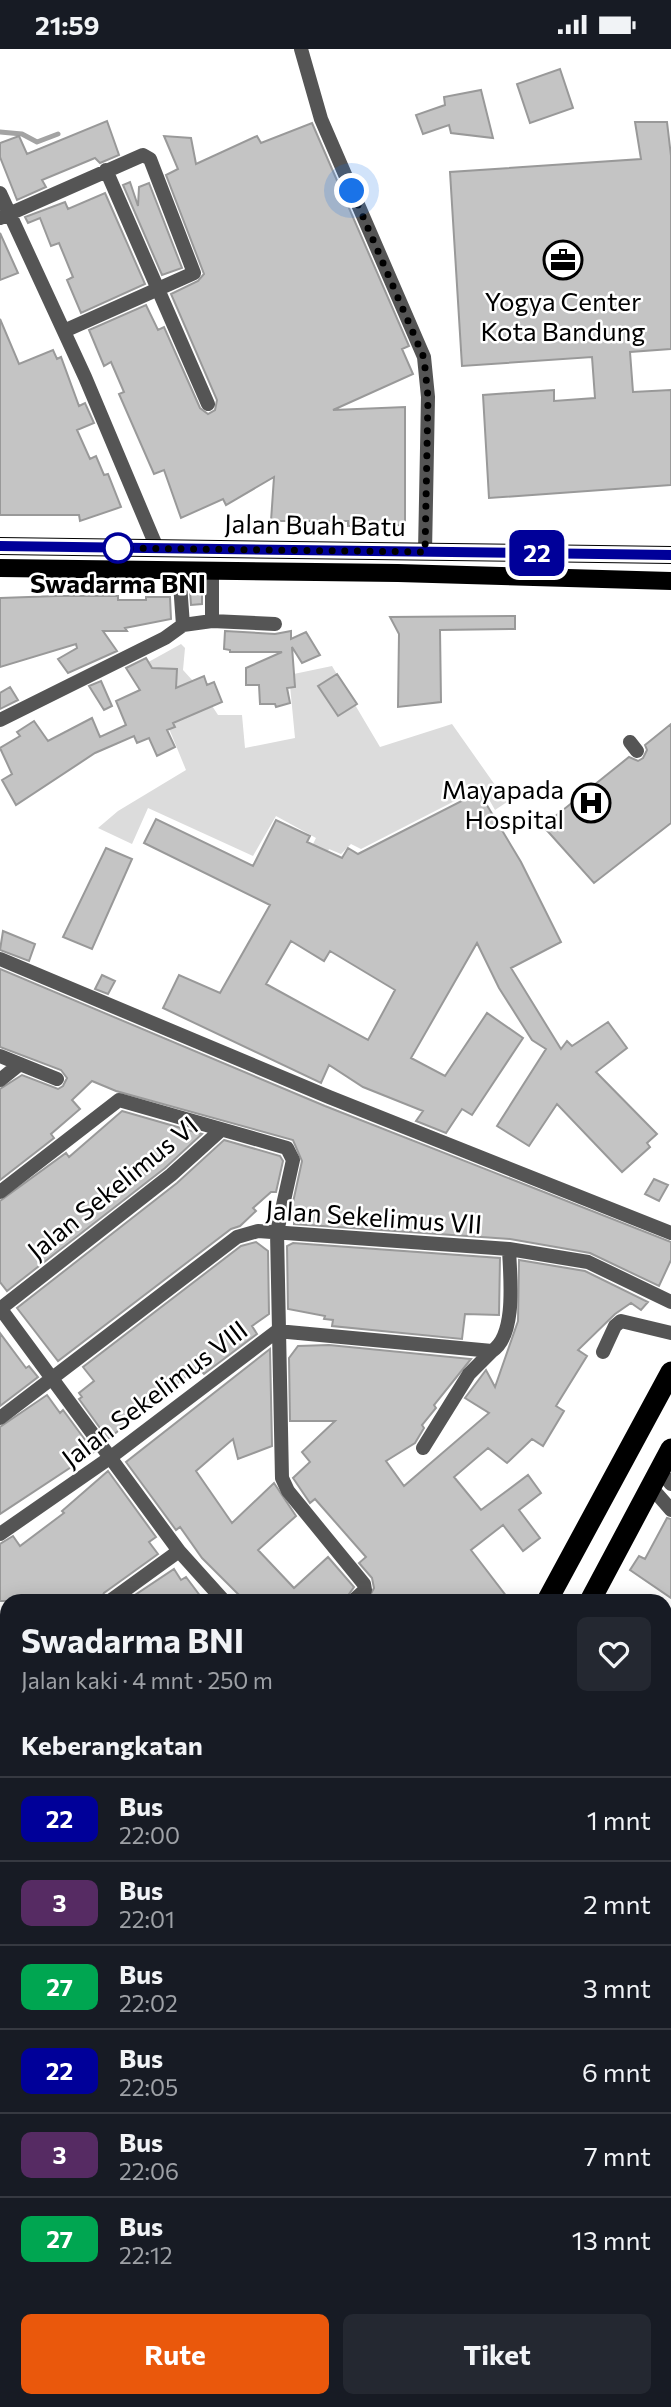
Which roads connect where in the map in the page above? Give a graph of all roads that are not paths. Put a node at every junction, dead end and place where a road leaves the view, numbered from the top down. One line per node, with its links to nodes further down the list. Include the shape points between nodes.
1 (301, 49): 11 (street, via 321,119 424,358 428,397)
2 (106, 170): 4 (street); 5 (street); 5 (street, via 143,155 150,159 194,269 191,275)
3 (0, 193): 4 (street)
4 (5, 216): 6 (street)
5 (158, 289): 6 (street); 7 (street)
6 (64, 331): 9 (street)
7 (208, 404)
8 (0, 546): 9 (main road, Jalan Buah Batu)
9 (157, 548): 10 (main road, Jalan Buah Batu)
10 (400, 552): 11 (main road, Jalan Buah Batu); 16 (main road)
11 (425, 552): 12 (main road, Jalan Buah Batu)
12 (671, 555)
13 (0, 568): 14 (main road, Jalan Buah Batu)
14 (179, 570): 15 (main road, Jalan Buah Batu); 20 (street)
15 (212, 571): 16 (main road, Jalan Buah Batu); 18 (street)
16 (398, 573): 17 (main road, Jalan Buah Batu)
17 (671, 581)
18 (212, 621): 19 (street); 20 (street)
19 (275, 624)
20 (183, 625): 21 (street)
21 (0, 720)
22 (0, 959): 30 (street)
23 (0, 1056): 24 (street)
24 (20, 1064): 25 (street); 26 (street)
25 (57, 1079)
26 (0, 1080)
27 (221, 1130): 28 (street, via 119,1100); 29 (street, via 287,1148 291,1153); 33 (street, Jalan Sekelimus VI, via 171,1175)
28 (0, 1192)
29 (277, 1232): 31 (street, Jalan Sekelimus VII); 34 (street); 39 (street, Jalan Sekelimus VII, via 237,1237)
30 (671, 1233)
31 (509, 1249): 32 (street, Jalan Sekelimus VII, via 588,1262); 36 (street, via 511,1298 505,1336)
32 (671, 1303)
33 (0, 1308): 39 (street)
34 (277, 1331): 36 (street, Jalan Sekelimus VIII); 43 (street, Jalan Sekelimus VIII); 50 (street, via 282,1478 364,1584)
35 (671, 1333): 37 (street, via 621,1321)
36 (492, 1351): 41 (street, via 469,1374)
37 (603, 1352)
38 (671, 1372): 51 (highway)
39 (53, 1380): 40 (street, Jalan Sekelimus VII); 43 (street)
40 (0, 1418)
41 (423, 1448)
42 (671, 1449): 44 (highway)
43 (111, 1457): 46 (street, Jalan Sekelimus VIII); 47 (street)
44 (660, 1481): 45 (street); 52 (highway)
45 (671, 1510)
46 (0, 1534)
47 (179, 1551): 48 (street); 49 (street)
48 (120, 1594)
49 (218, 1594)
50 (361, 1594)
51 (551, 1594)
52 (594, 1594)

